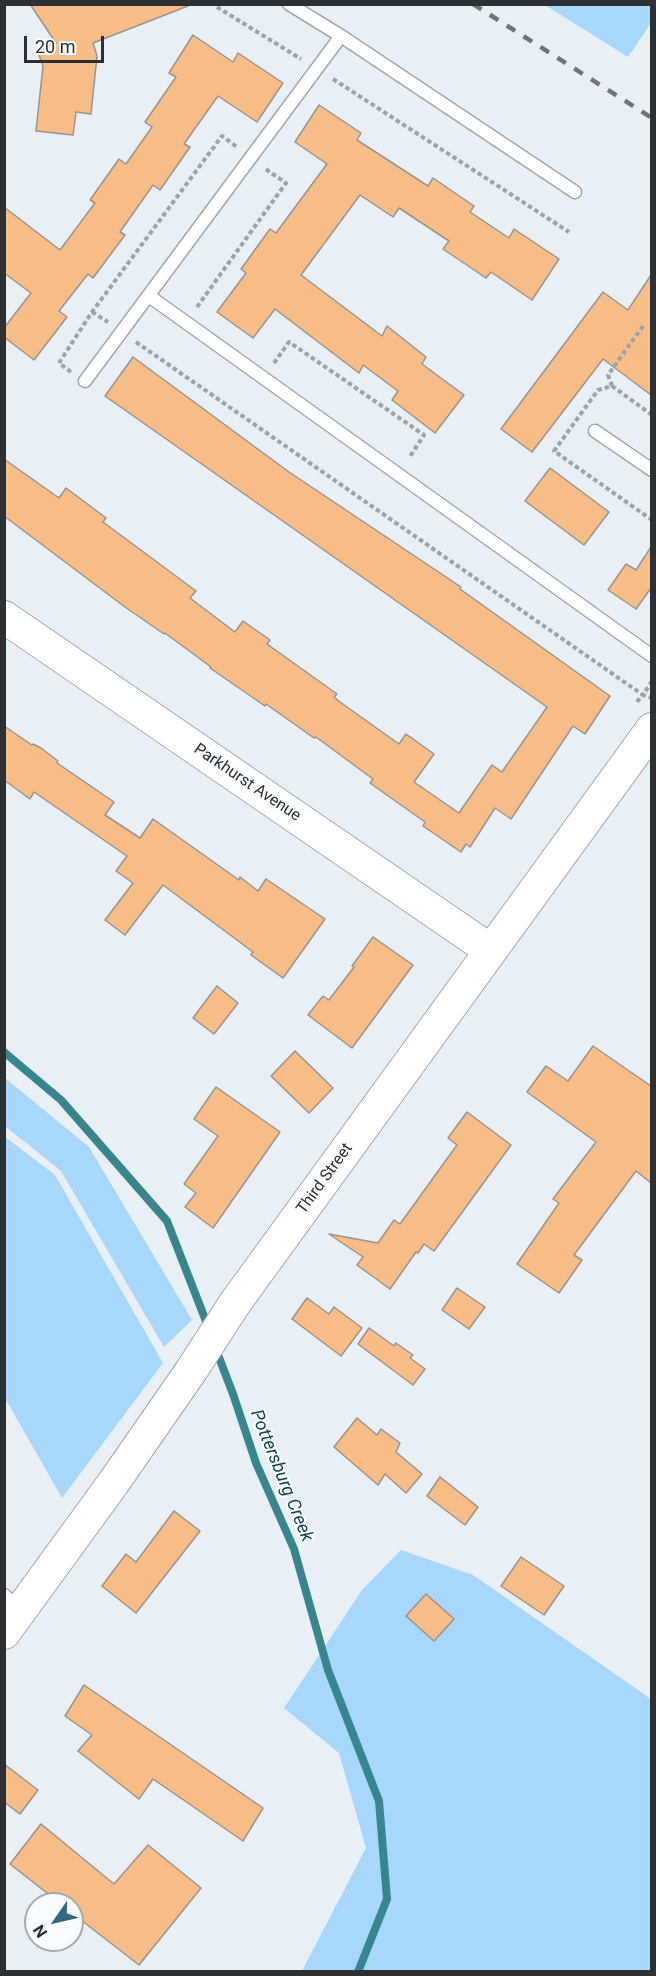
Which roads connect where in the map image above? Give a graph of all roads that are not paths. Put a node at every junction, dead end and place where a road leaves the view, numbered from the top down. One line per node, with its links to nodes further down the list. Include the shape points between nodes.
1 (289, 4): 2 (lane)
2 (340, 36): 3 (lane); 4 (lane)
3 (575, 192)
4 (149, 296): 5 (lane); 9 (lane)
5 (85, 381)
6 (595, 431): 7 (lane)
7 (651, 470)
8 (4, 617): 11 (street, Parkhurst Avenue)
9 (651, 656)
10 (641, 720): 11 (street, Third Street)
11 (490, 950): 12 (street, Third Street, via 235,1303 114,1482)
12 (10, 1612)

